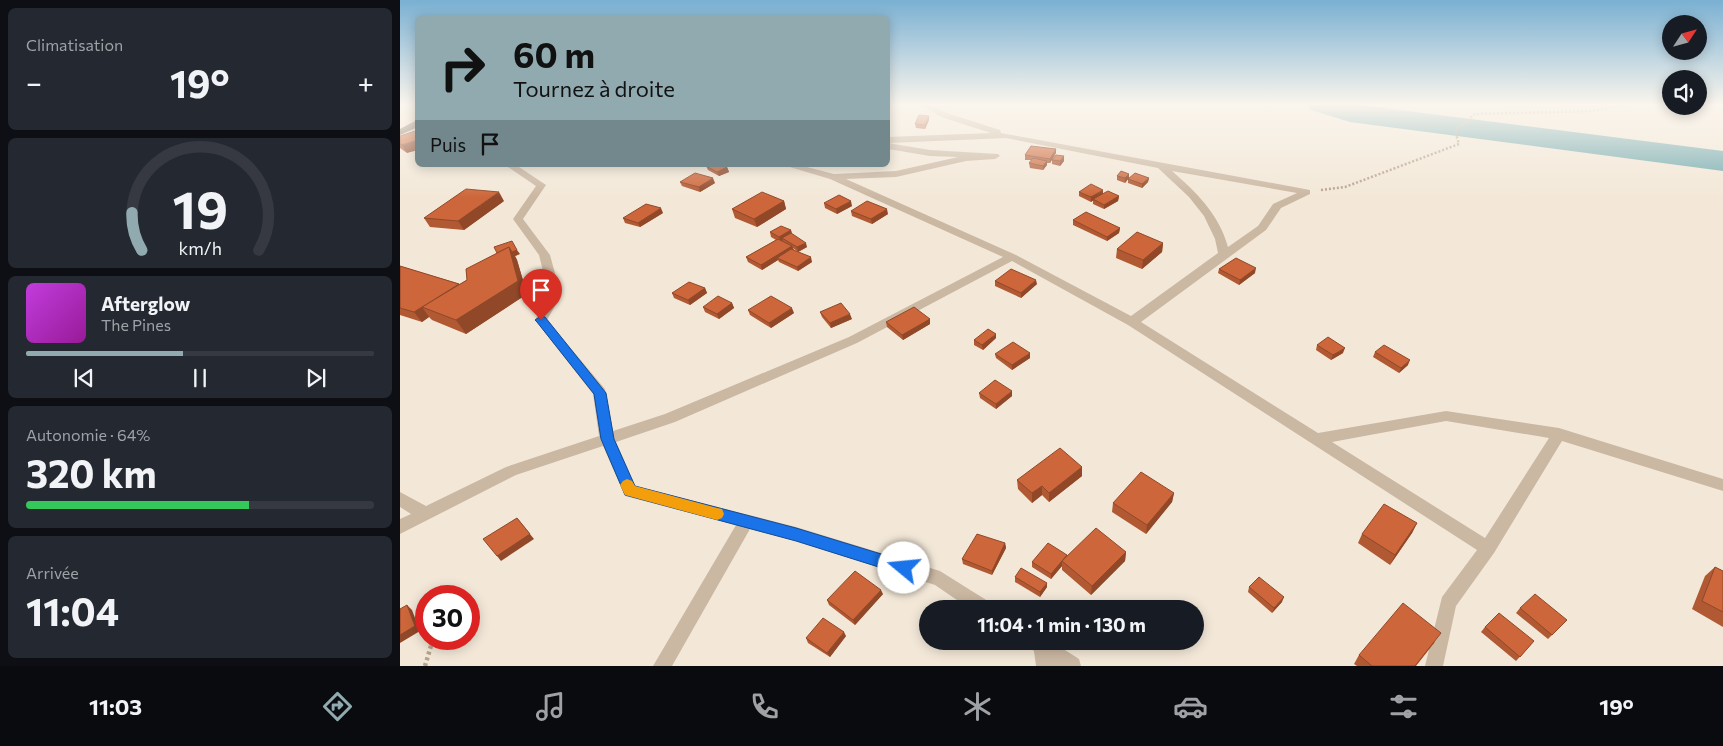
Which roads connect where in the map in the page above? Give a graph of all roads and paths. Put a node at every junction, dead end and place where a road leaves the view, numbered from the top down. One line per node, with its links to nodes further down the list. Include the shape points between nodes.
1 (1004, 135): 4 (street)
2 (1006, 135): 6 (street)
3 (1456, 135): 10 (path, via 1459,144 1345,187)
4 (890, 140)
5 (890, 146): 9 (street, via 930,153 995,156 966,158 896,174)
6 (1161, 166): 10 (street); 11 (street, via 1208,211 1220,233)
7 (513, 167): 16 (street, via 541,185 518,219 544,255 555,295 541,320 600,393)
8 (796, 167): 9 (street)
9 (833, 177): 12 (street)
10 (1307, 192): 11 (street, via 1277,206 1262,228)
11 (1224, 254): 13 (street)
12 (1012, 257): 13 (street); 16 (street, via 852,340 670,418)
13 (1132, 322): 15 (street)
14 (1559, 434): 15 (street, via 1446,416); 17 (street); 22 (street)
15 (1316, 438): 22 (street)
16 (607, 439): 19 (street, via 511,471); 20 (street, via 630,491)
17 (1723, 485)
18 (400, 499): 19 (street)
19 (424, 514): 21 (street)
20 (746, 522): 23 (street, via 796,534 940,579); 28 (street)
21 (400, 527)
22 (1488, 548): 31 (street, via 1448,603)
23 (972, 600)
24 (431, 650): 27 (path)
25 (1041, 650): 29 (street)
26 (1048, 650): 30 (street)
27 (425, 666)
28 (662, 666)
29 (1045, 666)
30 (1072, 666)
31 (1434, 666)

